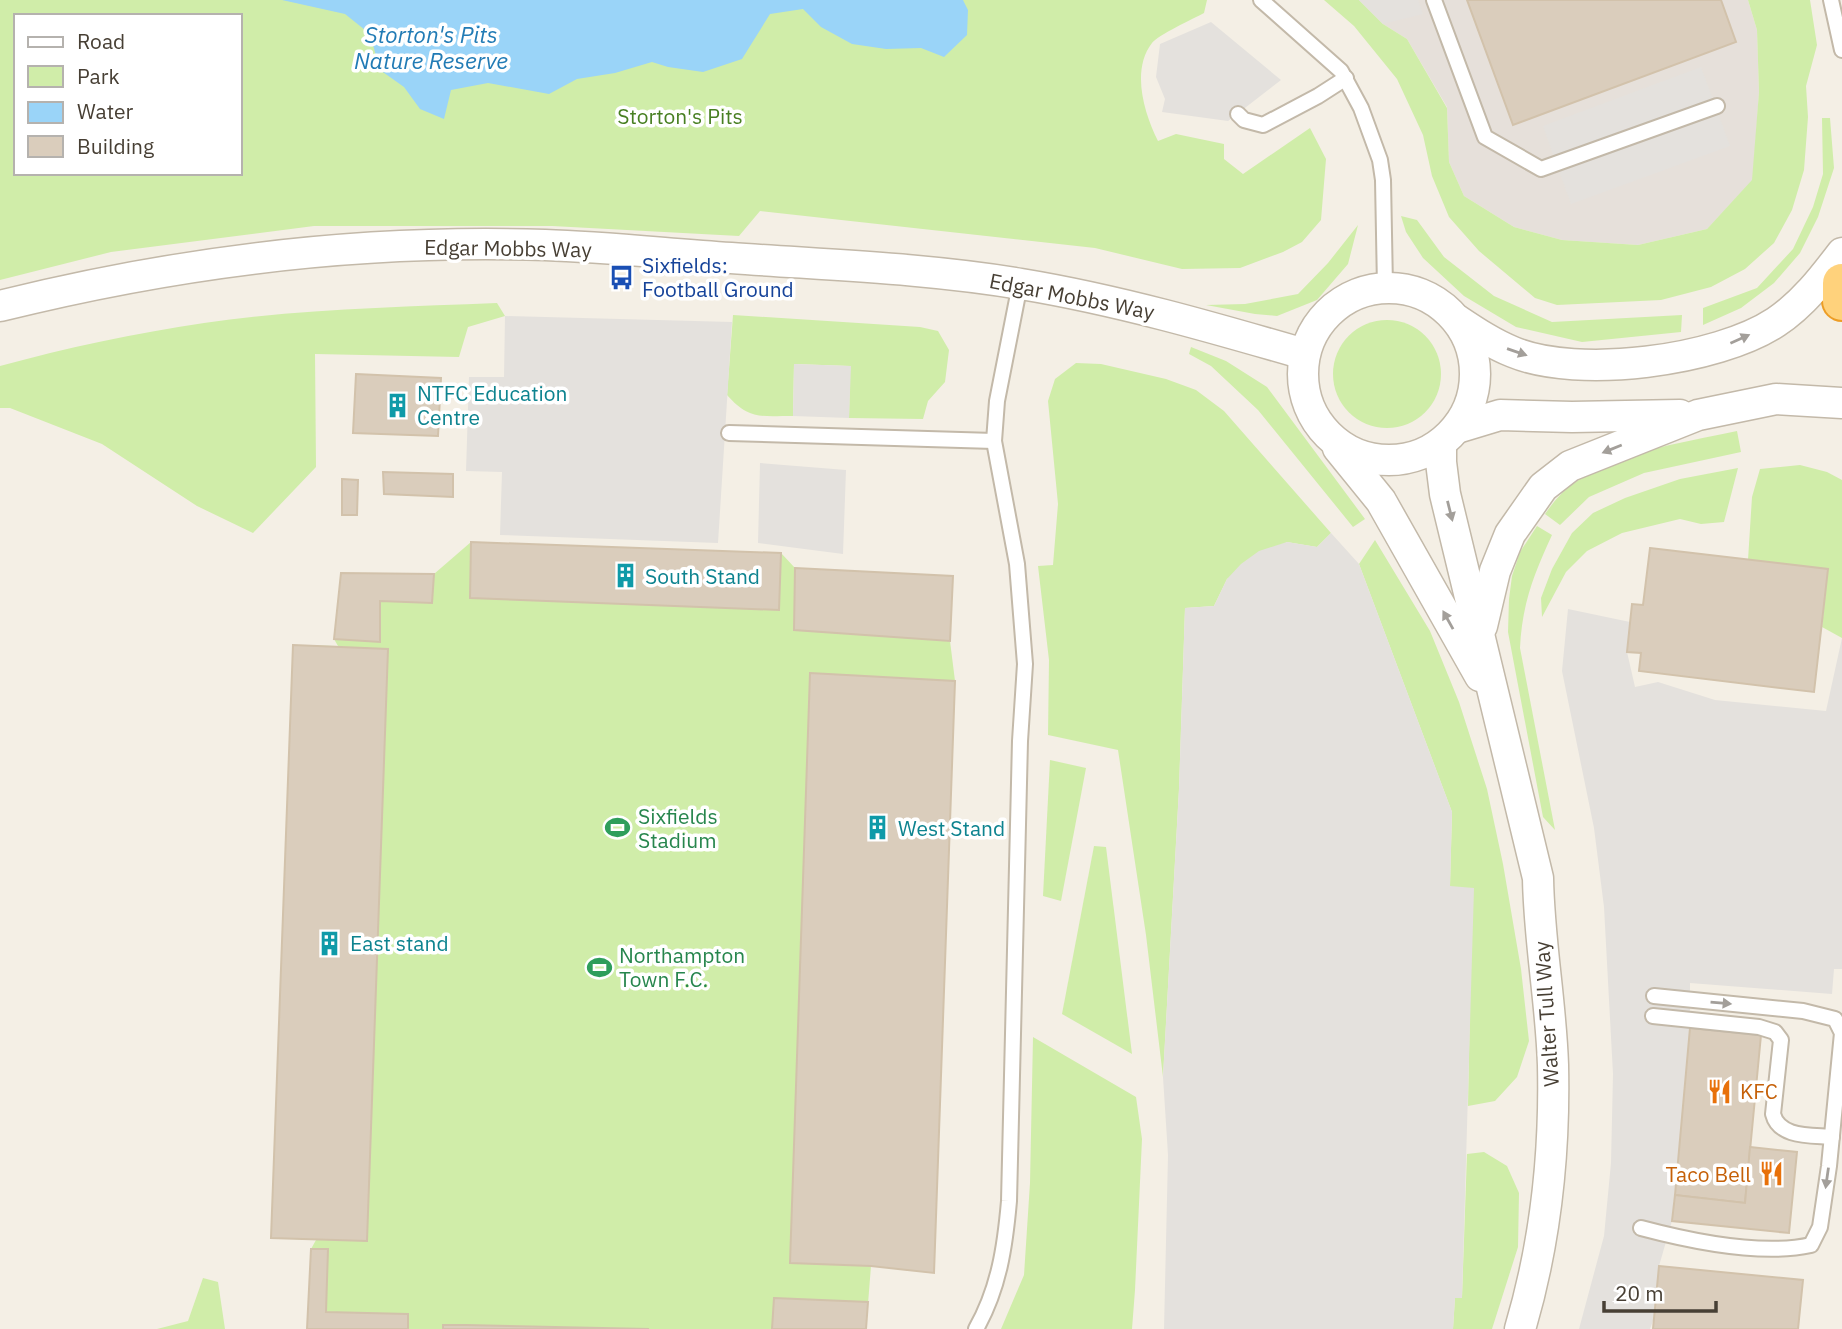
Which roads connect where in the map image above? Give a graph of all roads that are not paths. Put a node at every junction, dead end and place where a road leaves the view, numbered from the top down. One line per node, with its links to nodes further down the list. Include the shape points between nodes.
1 (1261, 0): 5 (lane)
2 (1434, 0): 6 (lane, via 1485,136 1541,169)
3 (1831, 0): 4 (lane)
4 (1842, 50)
5 (1346, 78): 7 (lane, via 1263,125); 11 (lane, via 1380,160)
6 (1717, 106)
7 (1238, 114)
8 (1842, 253): 14 (street, one-way to 8, via 1514,353 1551,362 1641,362 1691,354 1732,343 1776,322 1814,289)
9 (1842, 283): 12 (highway)
10 (1020, 284): 13 (street, Edgar Mobbs Way, via 846,266 574,247 458,245 286,256 191,268); 15 (street, Edgar Mobbs Way, via 1146,309); 20 (lane, via 997,401)
11 (1385, 287): 14 (street, via 1412,290 1437,302); 15 (street, via 1361,291 1340,302 1322,318)
12 (1842, 301)
13 (0, 306)
14 (1457, 320): 19 (street, via 1469,340 1475,386 1469,408)
15 (1304, 354): 21 (street, via 1303,388)
16 (1842, 403): 17 (street, via 1776,399)
17 (1698, 415): 19 (street, via 1500,415); 22 (street, one-way to 22, via 1570,466 1543,487 1510,534 1494,571)
18 (729, 433): 20 (lane)
19 (1449, 436): 21 (street, via 1424,454 1387,461 1367,459); 22 (street, Walter Tull Way, one-way to 22, via 1441,462 1445,494)
20 (994, 441): 28 (lane, via 1017,564 1025,664 1009,1201 997,1282)
21 (1332, 441): 23 (street, Walter Tull Way, one-way to 21, via 1381,500)
22 (1480, 634): 23 (street, Walter Tull Way)
23 (1494, 701): 29 (street, Walter Tull Way, via 1538,878 1553,1066 1540,1242)
24 (1654, 996): 26 (lane, one-way to 26, via 1803,1011 1835,1019 1842,1033)
25 (1653, 1016): 26 (lane, via 1775,1032 1781,1040 1775,1124 1784,1130)
26 (1832, 1137): 27 (lane, one-way to 27, via 1820,1227 1811,1245 1789,1250 1689,1241)
27 (1641, 1228)
28 (976, 1329)
29 (1520, 1329)

